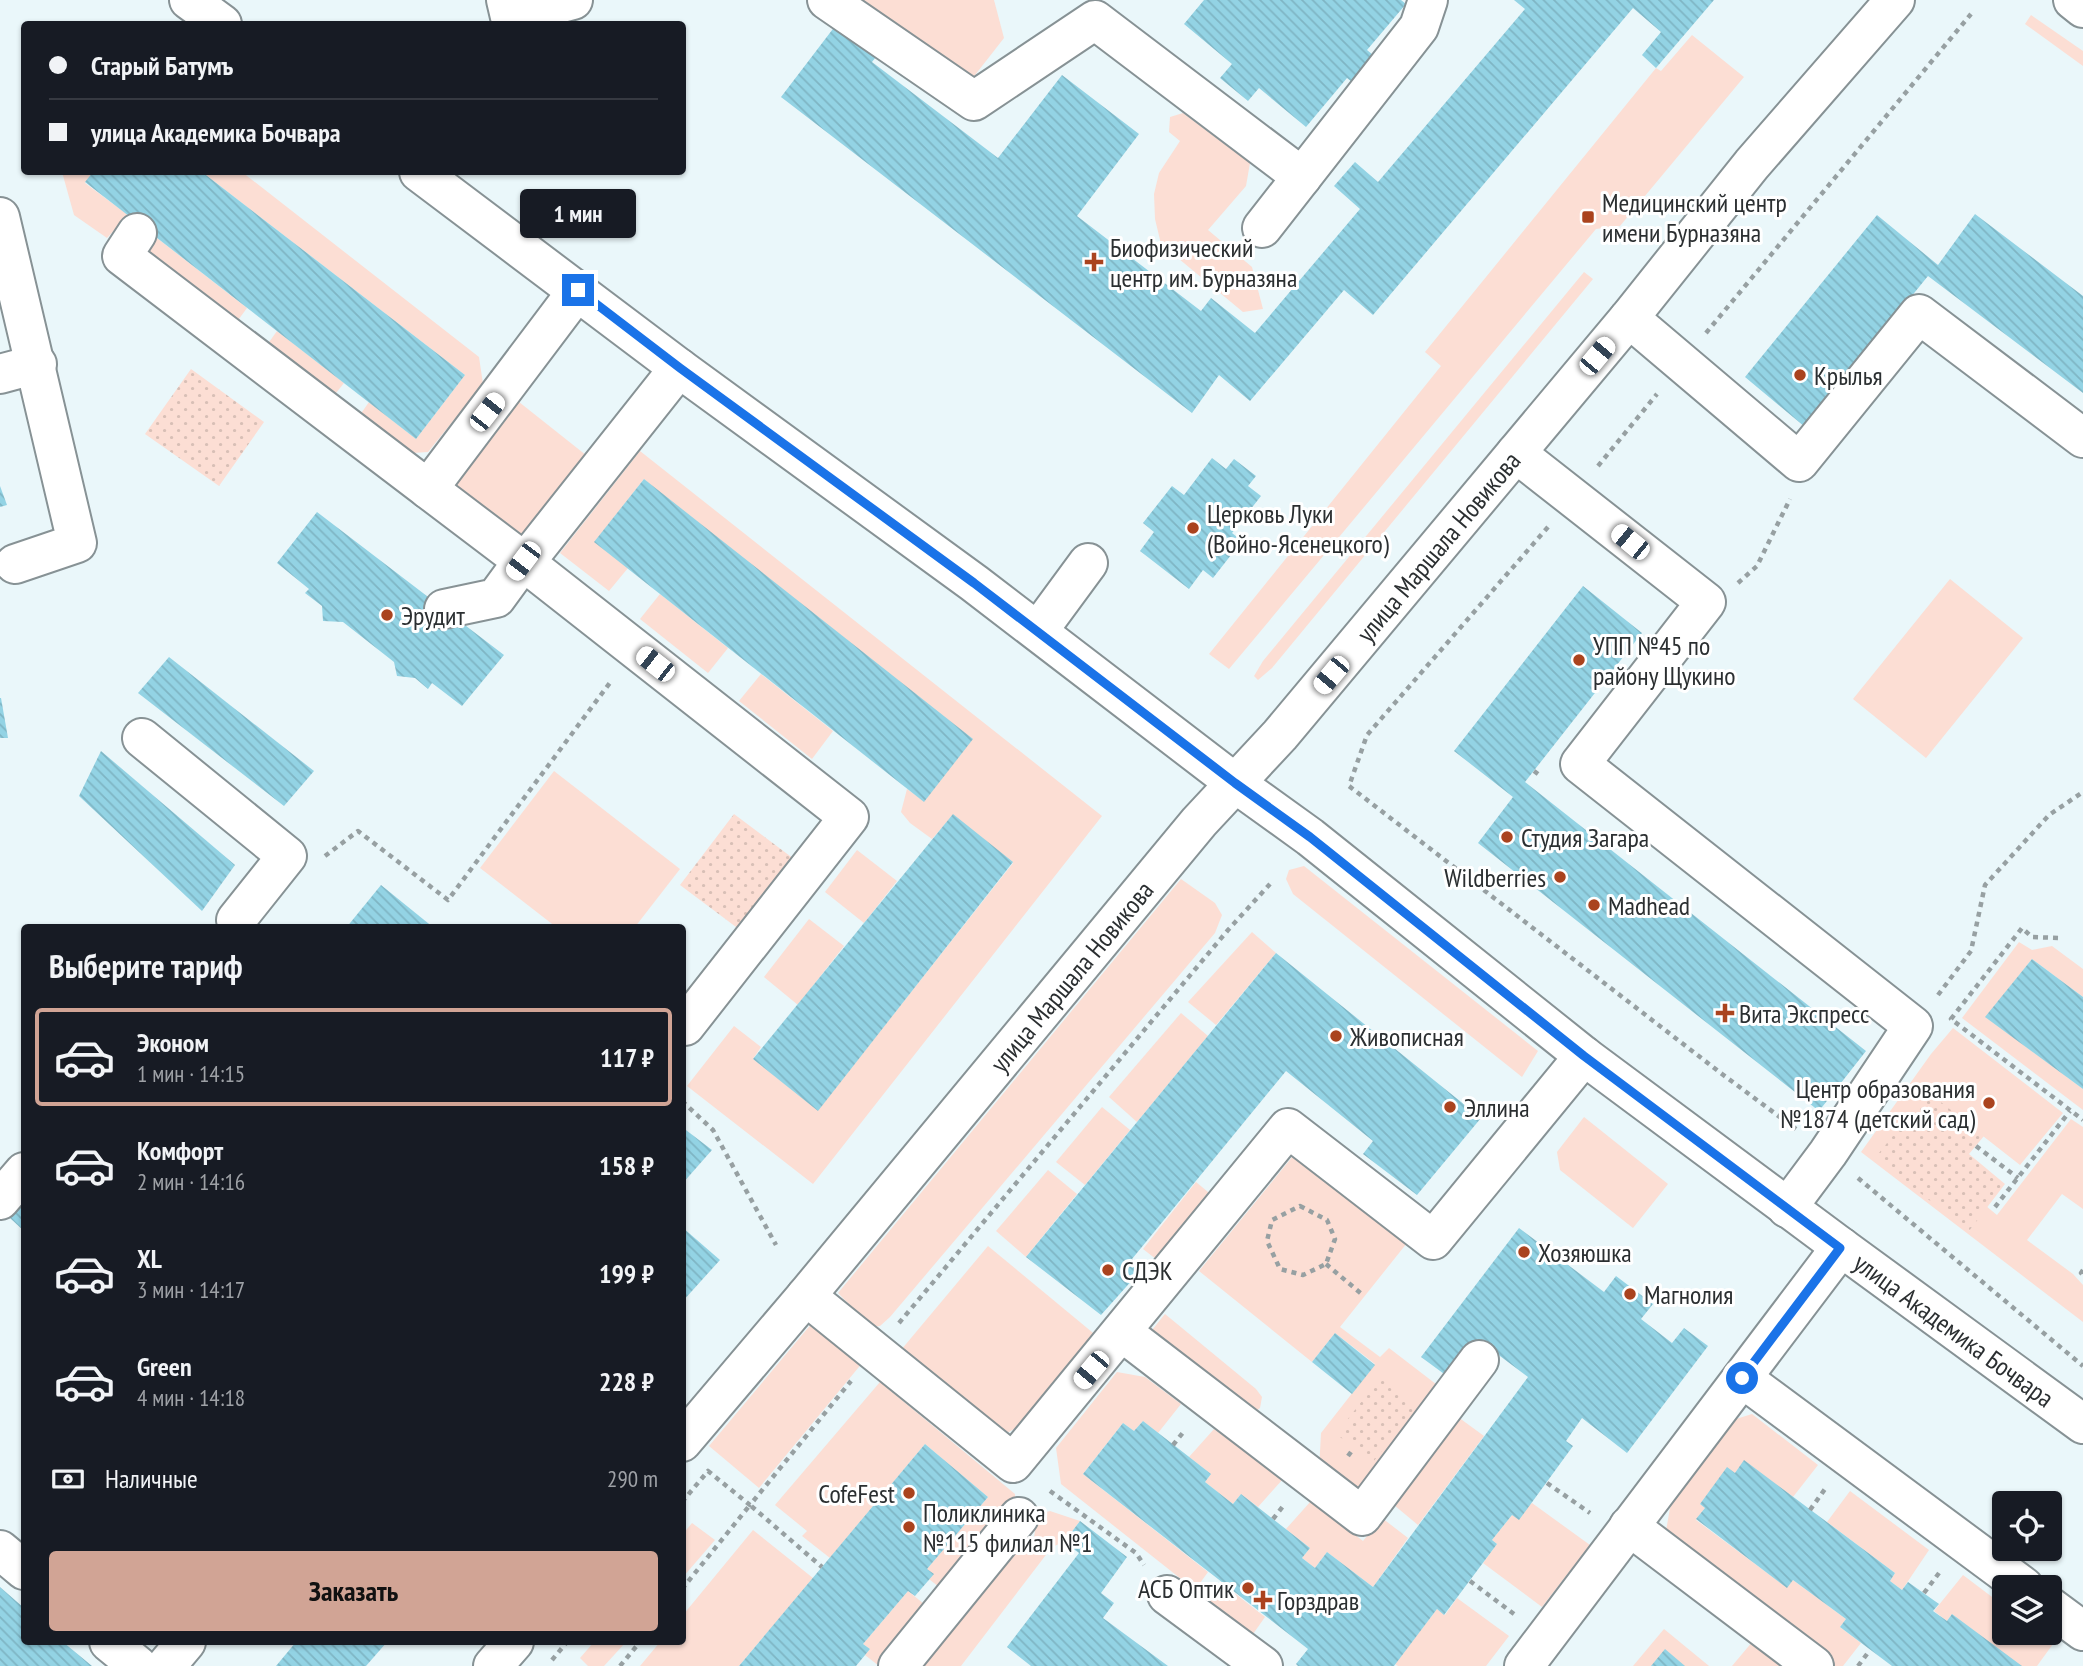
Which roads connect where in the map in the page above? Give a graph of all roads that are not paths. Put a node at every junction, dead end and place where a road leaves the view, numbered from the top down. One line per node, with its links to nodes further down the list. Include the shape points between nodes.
1 (189, 0): 9 (street)
2 (506, 0): 3 (street, via 510,18)
3 (573, 0)
4 (827, 0): 11 (street, via 974,101 1095,20)
5 (1427, 0): 11 (street, via 1419,27)
6 (1895, 0): 16 (street, улица Маршала Новикова, via 1752,164)
7 (2073, 0): 8 (street)
8 (2083, 8)
9 (218, 21)
10 (423, 175): 15 (street, улица Академика Бочвара)
11 (1302, 177): 13 (street)
12 (0, 217): 17 (street)
13 (1262, 228)
14 (137, 233): 22 (street, via 122,256)
15 (578, 290): 18 (street, улица Академика Бочвара); 22 (street)
16 (1629, 318): 20 (street, via 1799,462 1919,314); 21 (street, улица Маршала Новикова)
17 (37, 364): 19 (street); 25 (street, via 77,543)
18 (680, 368): 23 (street); 27 (street, улица Академика Бочвара)
19 (0, 374)
20 (2083, 438)
21 (1516, 453): 29 (street, улица Маршала Новикова); 35 (street, via 1706,602 1580,764 1913,1026)
22 (428, 489): 23 (street)
23 (523, 561): 26 (street, via 496,598); 31 (street, via 849,817)
24 (1088, 563): 27 (street)
25 (15, 564)
26 (444, 609)
27 (1038, 631): 29 (street, улица Академика Бочвара)
28 (142, 738): 30 (street, via 287,856)
29 (1235, 783): 32 (street, улица Академика Бочвара, via 1310,837); 37 (street, улица Маршала Новикова)
30 (237, 924)
31 (686, 1025)
32 (1584, 1056): 35 (street, улица Академика Бочвара); 38 (street, via 1433,1240 1288,1128)
33 (21, 1176): 34 (street)
34 (0, 1200)
35 (1787, 1208): 36 (street, улица Академика Бочвара)
36 (1840, 1248): 40 (street); 41 (street, улица Академика Бочвара)
37 (806, 1296): 38 (street, via 1013,1463); 42 (street, улица Маршала Новикова)
38 (1122, 1332): 39 (street, via 1362,1516)
39 (1479, 1360)
40 (1742, 1378): 44 (street); 47 (street)
41 (2083, 1424)
42 (686, 1437)
43 (1019, 1517): 56 (street)
44 (1626, 1531): 53 (street); 58 (street)
45 (0, 1550): 46 (street)
46 (21, 1568)
47 (2008, 1575)
48 (1167, 1595): 57 (street)
49 (2062, 1616): 50 (street)
50 (2083, 1631)
51 (113, 1645): 54 (street)
52 (184, 1645): 55 (street)
53 (1535, 1651)
54 (138, 1666)
55 (166, 1666)
56 (898, 1666)
57 (1263, 1666)
58 (1814, 1666)

